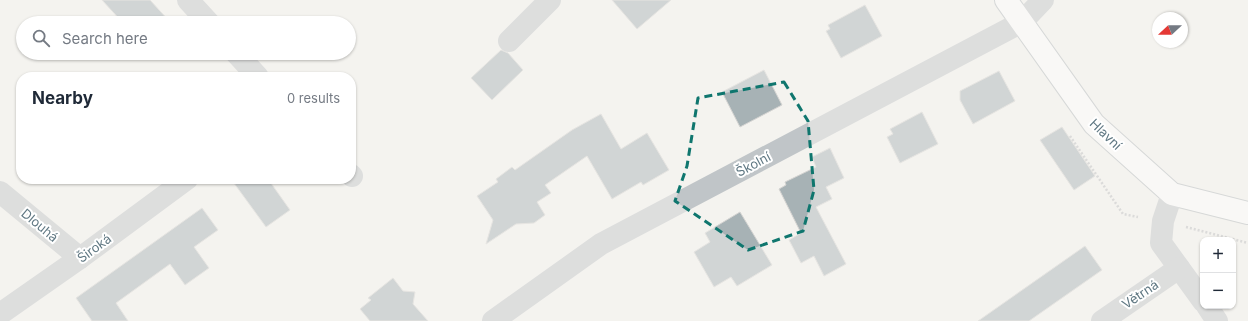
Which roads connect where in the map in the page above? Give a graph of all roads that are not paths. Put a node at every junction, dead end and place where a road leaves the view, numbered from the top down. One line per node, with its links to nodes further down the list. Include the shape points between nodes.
1 (188, 0): 5 (street)
2 (550, 0): 7 (street)
3 (1006, 0): 6 (street, Hlavní)
4 (1042, 0): 6 (street, Školní)
5 (203, 16)
6 (1022, 22): 12 (street, Hlavní, via 1094,124); 19 (street, Školní, via 601,244)
7 (509, 41)
8 (242, 60): 9 (street)
9 (253, 72)
10 (180, 184): 14 (street, Široká)
11 (0, 192): 14 (street, Dlouhá)
12 (1172, 194): 13 (street, Hlavní); 15 (street, via 1163,222 1161,243)
13 (1248, 213)
14 (80, 258): 18 (street, Široká)
15 (1179, 268): 16 (street); 20 (street, Větrná)
16 (1200, 297)
17 (1209, 309): 21 (street)
18 (0, 314)
19 (493, 321)
20 (1102, 321)
21 (1217, 321)

